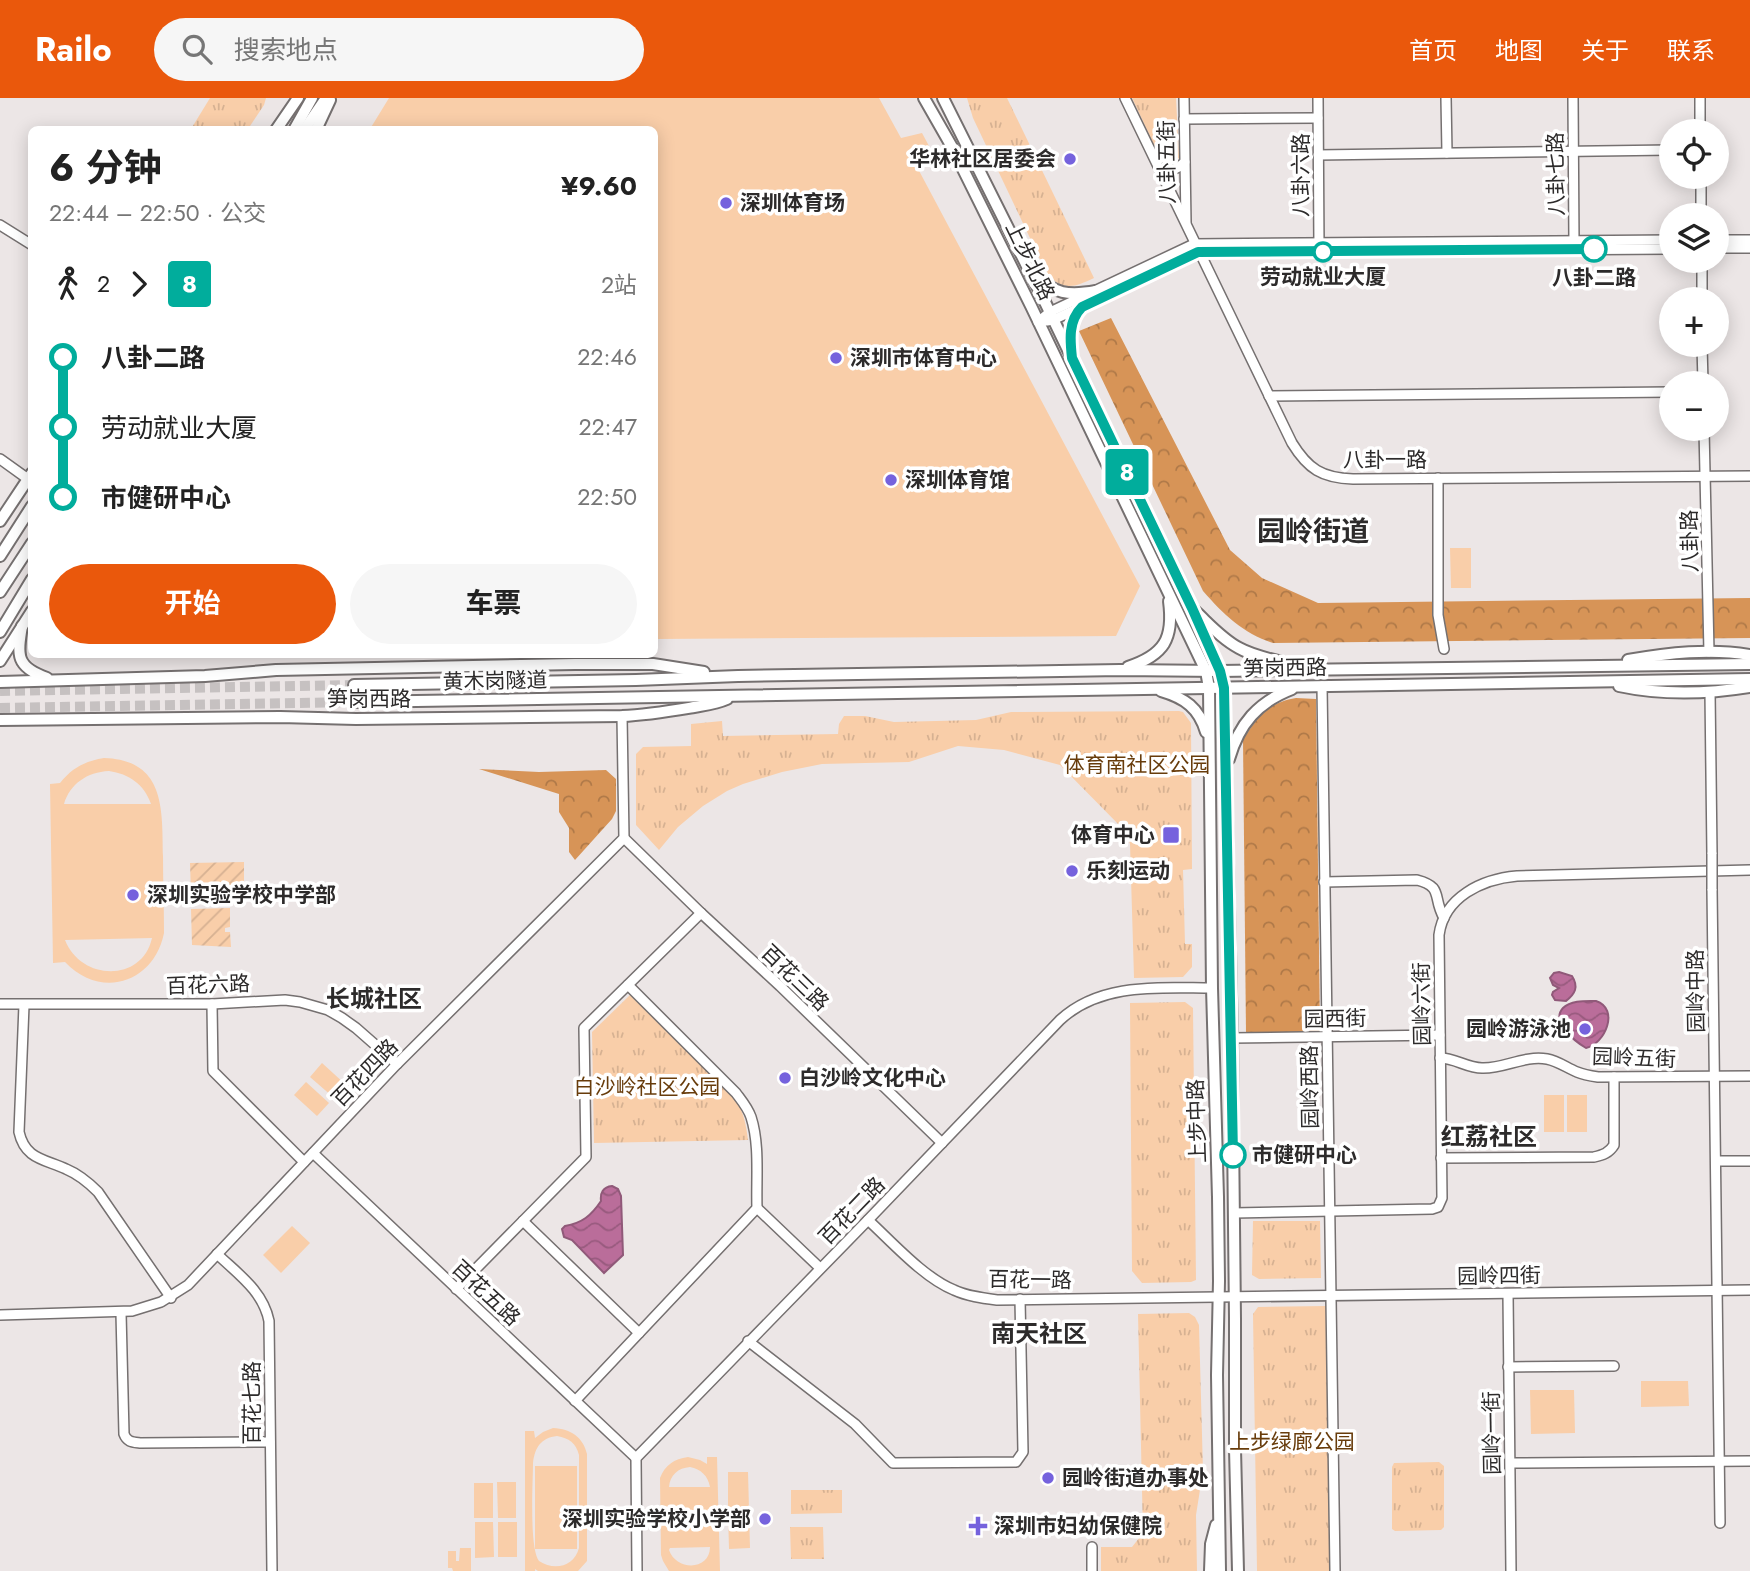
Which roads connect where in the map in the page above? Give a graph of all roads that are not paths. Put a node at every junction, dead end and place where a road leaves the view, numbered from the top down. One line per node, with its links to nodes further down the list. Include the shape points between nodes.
1 (298, 98): 17 (main road)
2 (312, 98): 18 (main road)
3 (326, 98): 19 (main road)
4 (331, 98): 20 (main road)
5 (924, 98): 44 (main road, 上步北路)
6 (943, 98): 21 (main road, 上步北路)
7 (949, 98): 21 (main road)
8 (1125, 98): 27 (street, 八卦一路)
9 (1184, 98): 15 (street, 八卦五街)
10 (1318, 98): 14 (street, 八卦六路)
11 (1446, 98): 24 (street)
12 (1573, 98): 23 (street, 八卦七路)
13 (1700, 98): 16 (street)
14 (1318, 118): 15 (street); 25 (street, 八卦六路)
15 (1184, 119): 26 (street, 八卦五街)
16 (1700, 119)
17 (279, 126)
18 (296, 126)
19 (307, 126)
20 (318, 126)
21 (960, 133): 40 (main road, 上步北路)
22 (1659, 150): 23 (street)
23 (1573, 151): 24 (street); 34 (street, 八卦七路)
24 (1447, 153): 25 (street)
25 (1318, 155): 36 (street, 八卦六路)
26 (1185, 162): 27 (street, via 1174,170); 29 (street, 八卦五街)
27 (1158, 169): 29 (street, 八卦一路)
28 (0, 225): 33 (street)
29 (1186, 226): 35 (street, 八卦一路)
30 (1729, 240): 31 (street)
31 (1750, 240)
32 (1659, 241): 34 (street)
33 (28, 242)
34 (1574, 245): 36 (street); 39 (street)
35 (1196, 248): 36 (street); 41 (street); 42 (street); 47 (street, 八卦一路)
36 (1319, 248)
37 (1729, 248): 38 (street)
38 (1750, 248)
39 (1659, 249)
40 (1029, 270): 41 (main road, via 1066,293); 43 (main road, 上步北路)
41 (1096, 291): 43 (street)
42 (1082, 307): 43 (street); 45 (main road, via 1072,324)
43 (1052, 316): 44 (street); 45 (main road, 上步北路)
44 (1038, 322): 61 (main road, 上步北路)
45 (1072, 358): 62 (main road, 上步北路)
46 (1659, 392): 47 (street)
47 (1269, 396): 53 (street, 八卦一路, via 1299,455 1318,472 1340,479)
48 (1705, 441): 51 (street, 八卦路)
49 (0, 459): 50 (street)
50 (28, 475)
51 (1706, 476): 52 (street, 八卦一路); 53 (street, 八卦一路); 67 (street, 八卦路)
52 (1750, 476)
53 (1438, 478): 66 (street, via 1438,615)
54 (28, 479): 56 (main road)
55 (28, 512): 58 (main road)
56 (0, 521)
57 (28, 549): 60 (main road)
58 (0, 556)
59 (28, 586): 65 (main road)
60 (0, 592)
61 (1168, 595): 73 (main road, via 1171,626 1164,646 1148,659); 75 (main road, 上步北路)
62 (1192, 608): 72 (main road, via 1238,648); 76 (main road, 上步北路)
63 (28, 617): 64 (main road)
64 (22, 626): 69 (main road); 81 (main road, via 18,652 22,664)
65 (0, 632)
66 (1444, 649)
67 (1709, 652): 68 (main road); 71 (main road, via 1654,655)
68 (1750, 655)
69 (0, 661)
70 (1750, 664): 71 (main road, 笋岗西路)
71 (1602, 666): 72 (main road, 笋岗西路)
72 (1312, 669): 74 (main road, 笋岗西路)
73 (1120, 670): 75 (main road, 笋岗西路); 77 (main road, 笋岗西路)
74 (1286, 670): 76 (main road, 笋岗西路); 87 (main road)
75 (1206, 671): 76 (main road, 笋岗西路); 89 (main road, 上步中路)
76 (1220, 671): 90 (main road, 上步中路)
77 (1021, 672): 78 (main road, 笋岗西路); 92 (main road)
78 (738, 676): 80 (main road, 笋岗西路); 81 (main road, 笋岗西路, via 637,663 286,670)
79 (1750, 679): 83 (main road, 笋岗西路)
80 (636, 680): 84 (main road, 黄木岗隧道)
81 (56, 681): 82 (main road, 笋岗西路)
82 (0, 682)
83 (1599, 682): 86 (main road, 笋岗西路); 93 (main road, via 1651,691)
84 (354, 685)
85 (1299, 686): 86 (main road, 笋岗西路); 87 (main road, 笋岗西路); 100 (main road, via 1269,699 1247,720)
86 (1322, 686): 103 (street, 园岭西路)
87 (1286, 687): 90 (main road, 笋岗西路)
88 (1750, 687): 93 (main road)
89 (1209, 688): 90 (main road, 笋岗西路); 91 (main road, 笋岗西路); 99 (main road, 上步中路)
90 (1224, 688): 100 (main road, 上步中路)
91 (1145, 689): 92 (main road, 笋岗西路); 99 (main road, via 1164,692 1192,706)
92 (1023, 691): 94 (main road, 笋岗西路)
93 (1710, 692): 118 (street, 园岭中路, bridge)
94 (736, 696): 95 (main road, 笋岗西路); 97 (main road, 笋岗西路, via 674,711)
95 (636, 697): 96 (main road, 黄木岗隧道)
96 (354, 702)
97 (622, 716): 98 (main road, 笋岗西路); 101 (street)
98 (0, 720)
99 (1209, 746): 107 (main road, 上步中路)
100 (1225, 772): 113 (main road, 上步中路)
101 (624, 838): 104 (street, 百花三路); 115 (street, 百花四路)
102 (1750, 870): 105 (street, via 1501,878 1465,893)
103 (1324, 882): 105 (street, via 1429,883); 112 (street, 园岭西路)
104 (701, 913): 106 (street); 119 (street, 百花三路)
105 (1444, 918): 111 (street, 园岭六街, via 1439,935)
106 (628, 985): 125 (street, via 746,1106 754,1131); 129 (street, via 584,1028 586,1157)
107 (1212, 988): 119 (street, 百花二路, via 1133,989 1090,999 1070,1011); 139 (main road, 上步中路)
108 (0, 1004): 110 (street, 百花六路)
109 (212, 1004): 110 (street, 百花六路); 115 (street, 百花六路, via 285,1000 314,1005 342,1018); 124 (street, via 213,1071)
110 (24, 1005): 137 (street, via 21,1142 34,1157 86,1180 98,1192)
111 (1440, 1035): 112 (street, 园西街); 114 (street, 园岭六街)
112 (1326, 1037): 113 (street, 园西街); 126 (street, 园岭西路)
113 (1232, 1038): 127 (main road, 上步中路)
114 (1440, 1058): 117 (street, 园岭五街, via 1478,1068 1547,1059 1589,1076); 121 (street, 园岭六街)
115 (397, 1064): 120 (street, 百花四路)
116 (1750, 1076): 118 (street, 园岭五街)
117 (1617, 1077): 118 (street, 园岭五街); 121 (street, via 1614,1145 1604,1154)
118 (1714, 1077): 122 (street, 园岭中路)
119 (942, 1143): 128 (street, 百花二路)
120 (313, 1153): 124 (street, 百花四路); 132 (street, 百花五路)
121 (1441, 1158): 126 (street, 园岭六街, via 1438,1207)
122 (1716, 1161): 123 (street); 133 (street, 园岭中路)
123 (1750, 1161)
124 (304, 1162): 130 (street, 百花四路)
125 (757, 1208): 131 (street); 143 (street)
126 (1329, 1212): 127 (street, 园岭六街); 136 (street, 园岭西路)
127 (1234, 1213): 138 (main road, 上步中路)
128 (868, 1220): 131 (street, 百花二路); 140 (street, 百花一路, via 940,1283 985,1298)
129 (523, 1221): 132 (street); 143 (street)
130 (217, 1254): 137 (street, 百花四路); 148 (street, 百花七路, via 256,1291 267,1312)
131 (820, 1268): 144 (street, 百花二路)
132 (456, 1289): 147 (street, 百花五路)
133 (1718, 1290): 134 (street, 园岭四街); 135 (street, 园岭四街); 150 (street, 园岭中路)
134 (1750, 1290)
135 (1508, 1294): 136 (street, 园岭四街); 146 (street, 园岭一街)
136 (1330, 1296): 138 (street, 园岭四街); 162 (street, 园岭西路)
137 (171, 1297): 141 (street, 百花四路)
138 (1235, 1297): 139 (street, 百花一路); 156 (main road, 上步中路)
139 (1218, 1298): 140 (street, 百花一路); 153 (main road, 上步中路)
140 (1020, 1299): 144 (street, via 1023,1452 1016,1462 893,1463 855,1424)
141 (121, 1313): 142 (street, 百花四路); 148 (street, via 126,1439 140,1443)
142 (0, 1315)
143 (639, 1333): 147 (street)
144 (748, 1341): 149 (street, 百花二路)
145 (1614, 1366): 146 (street)
146 (1508, 1367): 163 (street, 园岭一街)
147 (575, 1401): 149 (street, 百花五路)
148 (270, 1442): 157 (street, 百花七路)
149 (635, 1458): 158 (street)
150 (1720, 1461): 151 (street); 152 (street); 154 (street, 园岭中路)
151 (1750, 1461)
152 (1514, 1463)
153 (1219, 1513): 160 (main road); 161 (main road, 上步中路)
154 (1720, 1523)
155 (1092, 1547): 159 (street)
156 (1239, 1569)
157 (272, 1571)
158 (637, 1571)
159 (1092, 1571)
160 (1210, 1571)
161 (1220, 1571)
162 (1335, 1571)
163 (1511, 1571)

